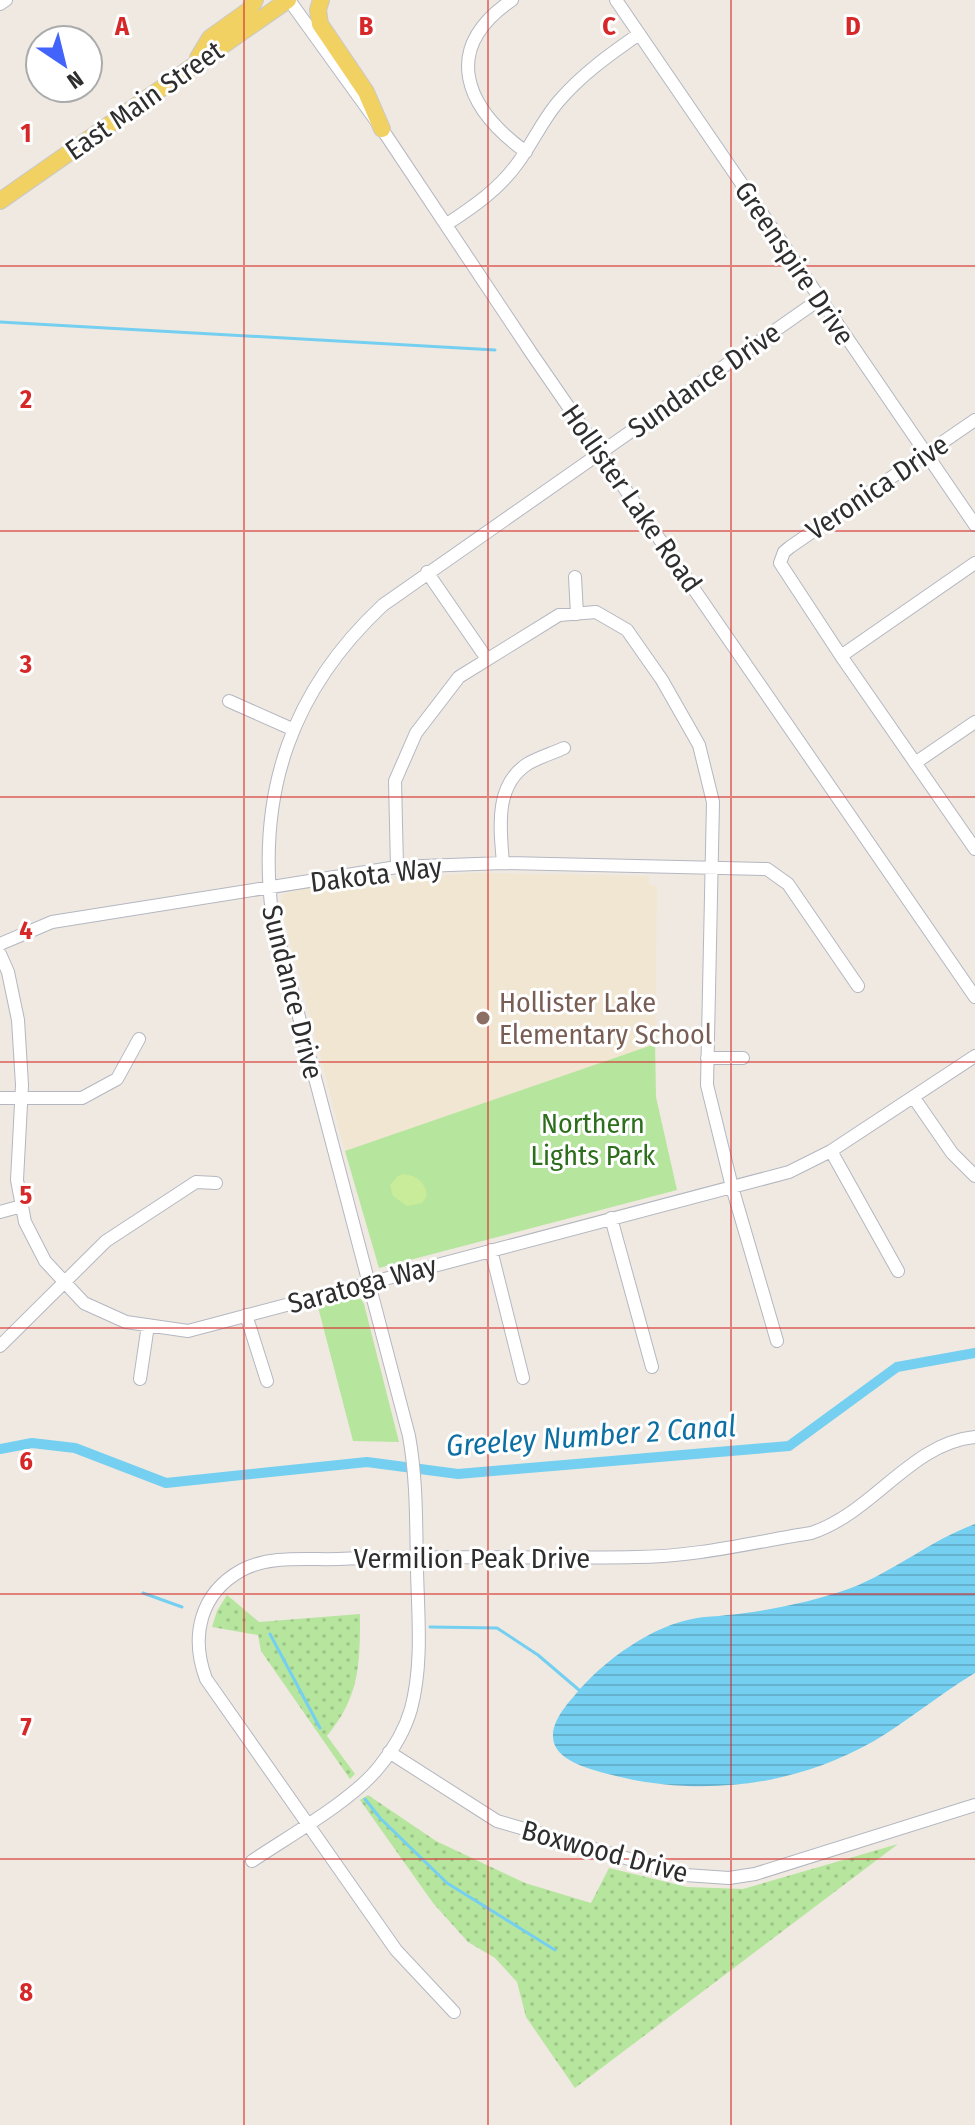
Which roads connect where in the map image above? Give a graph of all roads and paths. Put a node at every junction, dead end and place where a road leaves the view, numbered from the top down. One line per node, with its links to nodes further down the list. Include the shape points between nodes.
1 (6, 0): 7 (street)
2 (255, 0): 9 (main road, via 210,38)
3 (289, 0): 9 (main road, East Main Street); 10 (street, Hollister Lake Road)
4 (321, 0): 10 (main road, via 320,24 366,92)
5 (512, 0): 11 (street, via 495,11 473,39 468,75 491,123)
6 (616, 0): 8 (street, Greenspire Drive)
7 (0, 4)
8 (639, 34): 11 (street, via 582,76); 14 (street, Greenspire Drive)
9 (195, 64): 12 (main road, East Main Street)
10 (382, 129): 13 (street, Hollister Lake Road)
11 (526, 152): 13 (street, via 484,198)
12 (0, 201)
13 (447, 224): 16 (street, Hollister Lake Road)
14 (820, 299): 16 (street, Sundance Drive); 17 (street, Greenspire Drive)
15 (975, 420): 17 (street, Veronica Drive)
16 (600, 452): 20 (street, Sundance Drive); 38 (street, Hollister Lake Road)
17 (926, 453): 18 (street, Greenspire Drive); 23 (street, Veronica Drive, via 781,557 782,569)
18 (975, 525)
19 (975, 563): 23 (street)
20 (427, 572): 24 (street); 27 (street, Sundance Drive, via 383,605 342,647)
21 (575, 577): 22 (street)
22 (577, 614): 24 (street, via 559,615); 33 (street, via 596,612 627,630 699,745 713,802)
23 (841, 656): 29 (street)
24 (487, 659): 32 (street, via 459,677 416,733 395,781)
25 (229, 701): 27 (street)
26 (975, 722): 29 (street)
27 (292, 729): 34 (street, Sundance Drive, via 271,809)
28 (564, 748): 31 (street, via 529,763 508,785 501,801)
29 (915, 763): 30 (street)
30 (975, 849)
31 (503, 863): 32 (street, Dakota Way); 33 (street, Dakota Way)
32 (397, 867): 34 (street, Dakota Way)
33 (711, 867): 37 (street, Dakota Way, via 767,869 788,884); 41 (street)
34 (269, 887): 35 (street, Dakota Way, via 52,922); 55 (street, Sundance Drive, via 278,942)
35 (0, 944)
36 (0, 954): 44 (street, Saratoga Way, via 18,1020)
37 (858, 986)
38 (975, 997)
39 (139, 1039): 44 (street, via 117,1079 82,1098)
40 (975, 1056): 45 (street, Saratoga Way)
41 (707, 1058): 42 (street); 49 (street, via 707,1085)
42 (743, 1058)
43 (0, 1098): 44 (street)
44 (22, 1098): 50 (street, Saratoga Way, via 17,1180)
45 (914, 1098): 46 (street, Saratoga Way); 47 (street)
46 (831, 1151): 49 (street, Saratoga Way, via 789,1172); 54 (street)
47 (975, 1176)
48 (216, 1183): 56 (street, via 196,1182 106,1241)
49 (732, 1187): 52 (street, Saratoga Way); 59 (street)
50 (22, 1206): 51 (street); 56 (street, Saratoga Way, via 45,1261)
51 (0, 1212)
52 (611, 1218): 53 (street, Saratoga Way); 61 (street)
53 (491, 1250): 55 (street, Saratoga Way); 62 (street)
54 (898, 1271)
55 (368, 1282): 57 (street, Saratoga Way); 66 (street, Sundance Drive, via 411,1447)
56 (66, 1284): 58 (street, Saratoga Way, via 84,1303 126,1322); 60 (street)
57 (246, 1315): 58 (street, Saratoga Way, via 188,1331); 64 (street)
58 (148, 1325): 63 (street)
59 (777, 1341)
60 (0, 1346)
61 (652, 1367)
62 (523, 1378)
63 (140, 1379)
64 (267, 1381)
65 (975, 1437): 66 (street, Vermilion Peak Drive, via 935,1448 848,1516 811,1533 669,1556)
66 (416, 1555): 67 (street, Sundance Drive, via 416,1686 405,1725); 69 (street, Vermilion Peak Drive, via 252,1566 217,1590 202,1613 198,1639 206,1679)
67 (389, 1752): 68 (street, Boxwood Drive, via 497,1821 710,1878 755,1874); 69 (street, Sundance Drive, via 358,1789)
68 (975, 1805)
69 (307, 1823): 70 (street, Sundance Drive); 71 (street, Vermilion Peak Drive, via 396,1950)
70 (252, 1861)
71 (454, 2012)

